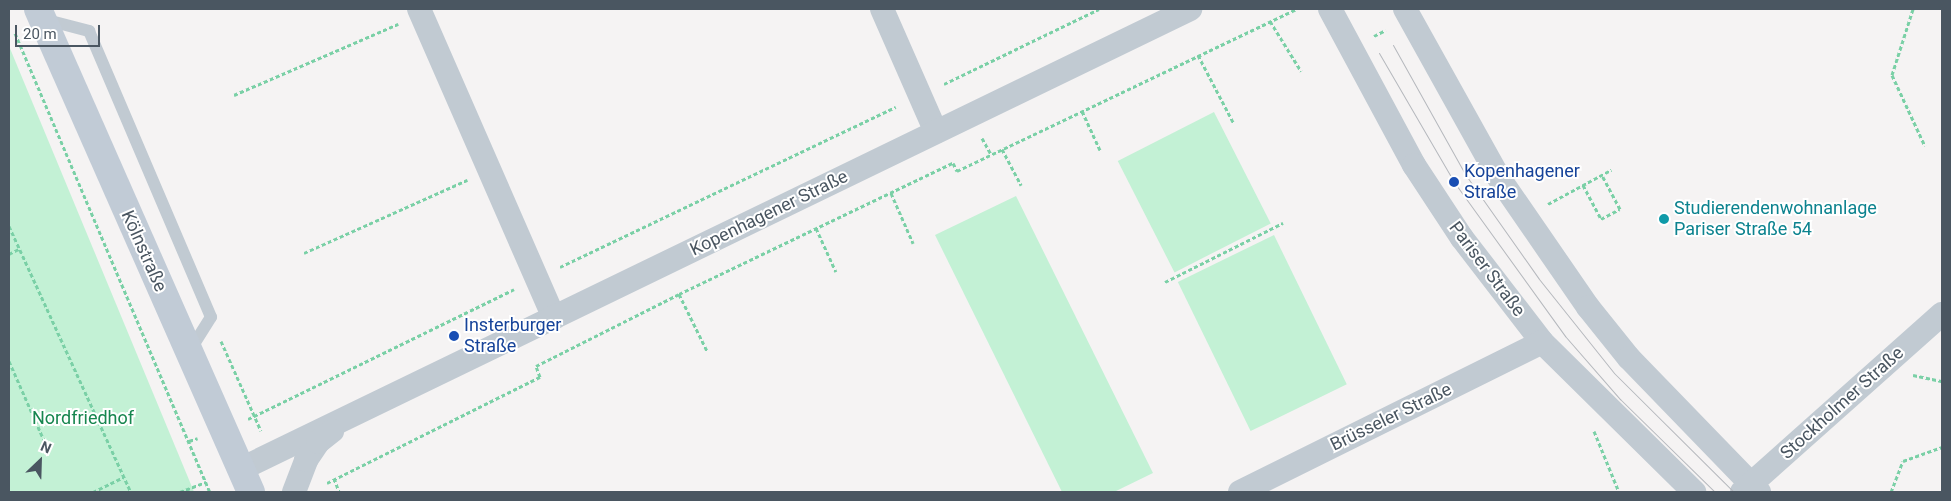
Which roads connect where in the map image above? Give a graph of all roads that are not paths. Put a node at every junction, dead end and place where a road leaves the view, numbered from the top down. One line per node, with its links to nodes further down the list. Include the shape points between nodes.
1 (882, 9): 7 (street)
2 (1190, 9): 7 (street, Kopenhagener Straße)
3 (1330, 9): 10 (street, Pariser Straße, via 1414,165 1462,238)
4 (420, 12): 9 (street)
5 (40, 14): 11 (main road, Kölnstraße); 11 (lane, via 89,31 211,317)
6 (1400, 17): 14 (street, via 1499,178 1588,307 1629,358)
7 (936, 132): 9 (street, Kopenhagener Straße)
8 (1942, 314): 14 (street, Stockholmer Straße)
9 (554, 318): 12 (street, Kopenhagener Straße)
10 (1542, 342): 16 (street, Brüsseler Straße); 17 (street, Pariser Straße)
11 (189, 352): 13 (main road, Kölnstraße)
12 (347, 418): 13 (street, Kopenhagener Straße, via 271,455); 15 (street, Kopenhagener Straße, via 318,442 306,460)
13 (246, 481)
14 (1750, 490)
15 (294, 492)
16 (1240, 492)
17 (1694, 492)

